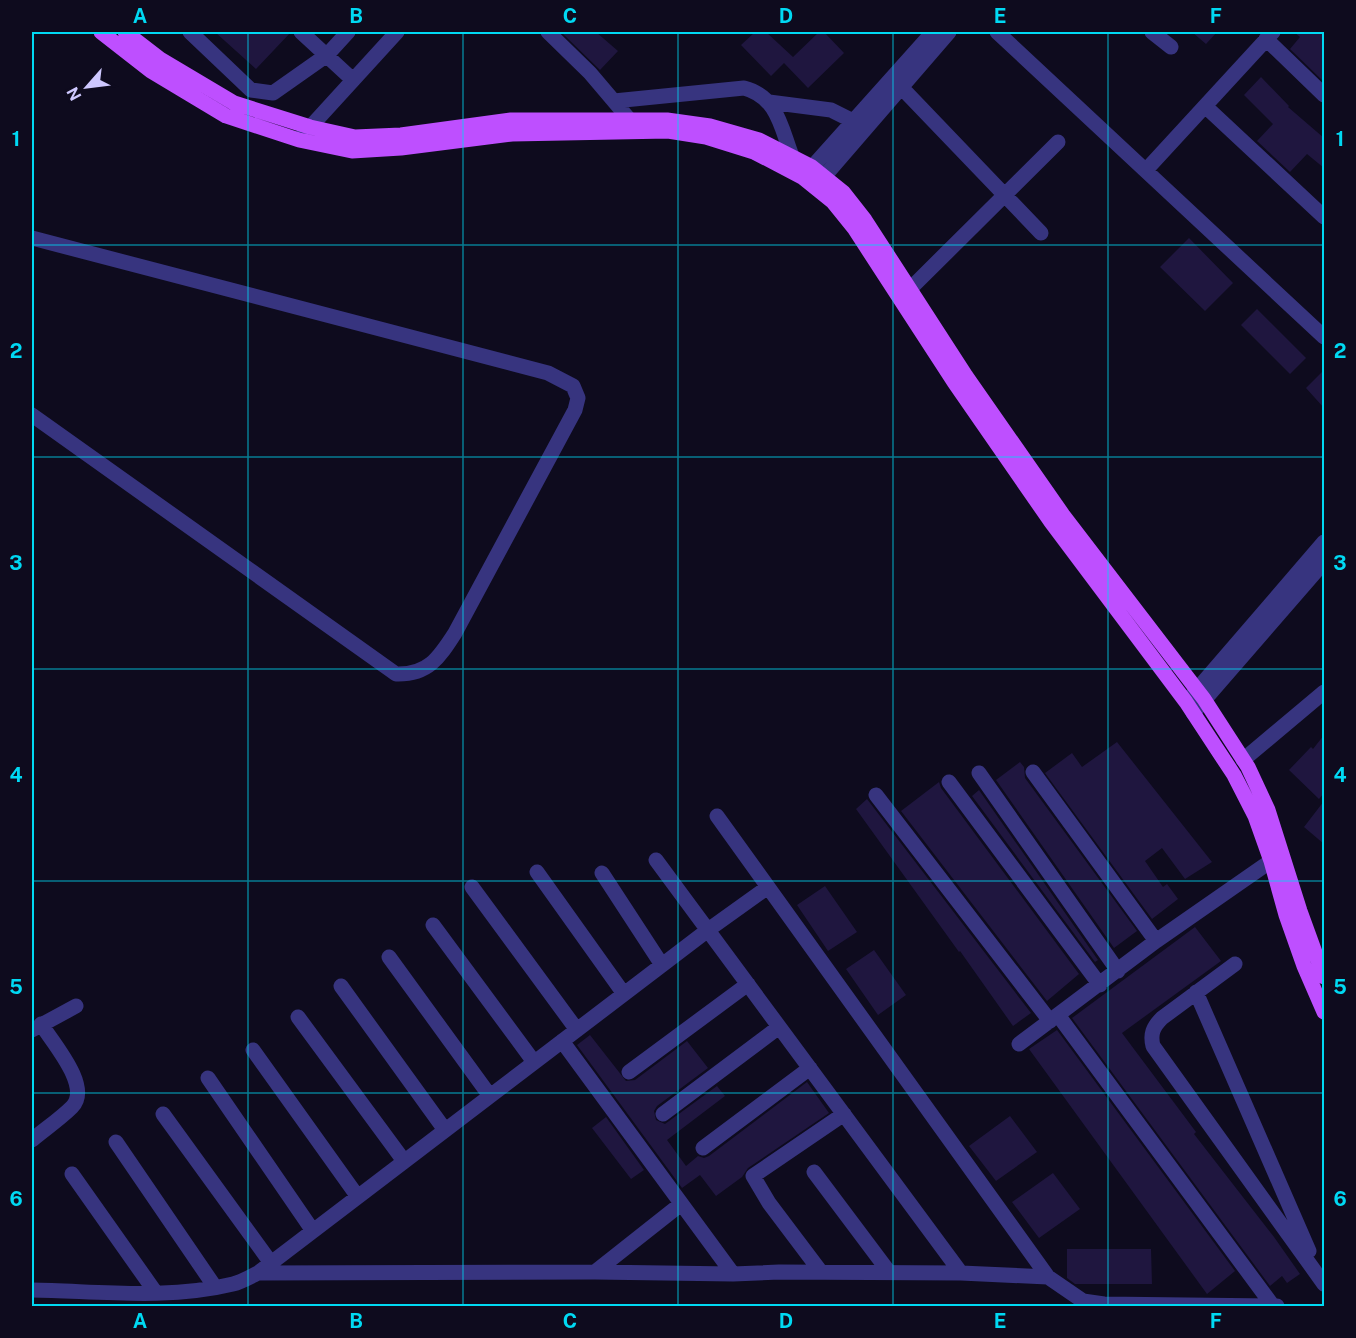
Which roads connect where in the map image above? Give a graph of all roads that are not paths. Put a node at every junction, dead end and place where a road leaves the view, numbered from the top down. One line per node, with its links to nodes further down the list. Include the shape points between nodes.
1 (101, 32): 24 (main road, via 151,71 226,116)
2 (125, 32): 23 (main road, via 160,59 234,103)
3 (191, 32): 14 (street, via 251,90 273,93)
4 (301, 32): 14 (street)
5 (348, 32): 14 (street)
6 (397, 32): 15 (street)
7 (548, 32): 18 (street)
8 (933, 32): 22 (street)
9 (949, 32): 16 (street)
10 (997, 32): 27 (street)
11 (1152, 32): 13 (street)
12 (1269, 35): 17 (street); 20 (street)
13 (1171, 47)
14 (327, 56): 15 (street)
15 (353, 80): 23 (street)
16 (901, 87): 28 (street); 29 (street)
17 (1324, 95)
18 (614, 101): 19 (street, via 744,88); 21 (street)
19 (769, 102): 22 (street, via 831,110); 26 (street)
20 (1205, 106): 27 (street); 30 (street)
21 (629, 119): 23 (main road, via 511,120 401,135 355,136); 26 (main road, via 710,126 759,140)
22 (853, 121): 28 (street)
23 (310, 127): 24 (street)
24 (299, 140): 28 (main road, via 352,151 512,134 668,131 706,137 754,152)
25 (1058, 142): 29 (street)
26 (792, 156): 28 (main road)
27 (1146, 170): 34 (street)
28 (814, 177): 33 (main road, via 843,192); 39 (main road, via 854,228 1051,522)
29 (1005, 195): 31 (street); 33 (street)
30 (1324, 217)
31 (1041, 233)
32 (32, 238): 35 (street, via 548,373 573,386 578,398 455,633 441,655 412,674 396,674)
33 (909, 290): 39 (main road)
34 (1324, 337)
35 (32, 415)
36 (1324, 542): 39 (street)
37 (1324, 562): 39 (street, via 1229,675)
38 (1324, 692): 40 (street)
39 (1195, 702): 40 (main road); 47 (main road, via 1255,816)
40 (1243, 760): 59 (main road, via 1268,810)
41 (979, 772): 58 (street)
42 (1033, 772): 54 (street)
43 (949, 782): 61 (street)
44 (876, 795): 68 (street)
45 (717, 816): 51 (street)
46 (656, 860): 53 (street)
47 (1271, 861): 54 (street); 66 (main road, via 1286,915)
48 (537, 872): 64 (street)
49 (602, 873): 56 (street)
50 (472, 887): 71 (street)
51 (768, 887): 53 (street); 100 (street)
52 (433, 925): 75 (street)
53 (708, 930): 56 (street); 60 (street)
54 (1156, 941): 58 (street)
55 (389, 957): 79 (street)
56 (662, 964): 64 (street)
57 (1235, 964): 63 (street)
58 (1118, 971): 61 (street)
59 (1324, 977)
60 (748, 984): 69 (street); 77 (street)
61 (1100, 985): 68 (street)
62 (341, 986): 83 (street)
63 (1196, 993): 101 (street); 101 (street, via 1155,1026 1150,1037 1153,1046)
64 (624, 994): 71 (street)
65 (76, 1006): 70 (street)
66 (1324, 1012)
67 (298, 1017): 87 (street)
68 (1054, 1018): 73 (street); 105 (street)
69 (779, 1026): 76 (street); 81 (street)
70 (36, 1027): 84 (street, via 76,1078 78,1093 74,1105)
71 (576, 1030): 72 (street)
72 (561, 1041): 75 (street); 91 (street)
73 (1019, 1044)
74 (253, 1050): 90 (street)
75 (534, 1062): 79 (street)
76 (810, 1068): 82 (street); 86 (street)
77 (629, 1072)
78 (208, 1078): 92 (street)
79 (490, 1096): 83 (street)
80 (163, 1114): 93 (street)
81 (663, 1114)
82 (844, 1114): 95 (street, via 753,1176); 97 (street)
83 (445, 1130): 87 (street)
84 (32, 1140)
85 (116, 1142): 102 (street)
86 (703, 1148)
87 (404, 1161): 90 (street)
88 (814, 1172): 96 (street)
89 (72, 1174): 104 (street)
90 (358, 1197): 92 (street)
91 (681, 1204): 94 (street); 99 (street)
92 (313, 1231): 93 (street)
93 (271, 1263): 98 (street)
94 (595, 1272): 98 (street); 99 (street)
95 (821, 1272): 96 (street); 99 (street)
96 (889, 1272): 97 (street)
97 (961, 1272): 100 (street)
98 (258, 1273): 102 (street, via 235,1284)
99 (733, 1274)
100 (1048, 1277): 105 (street, via 1083,1301 1104,1304)
101 (1322, 1281)
102 (215, 1287): 104 (street)
103 (32, 1290): 104 (street)
104 (156, 1293)
105 (1273, 1306): 106 (street)
106 (1277, 1306)

